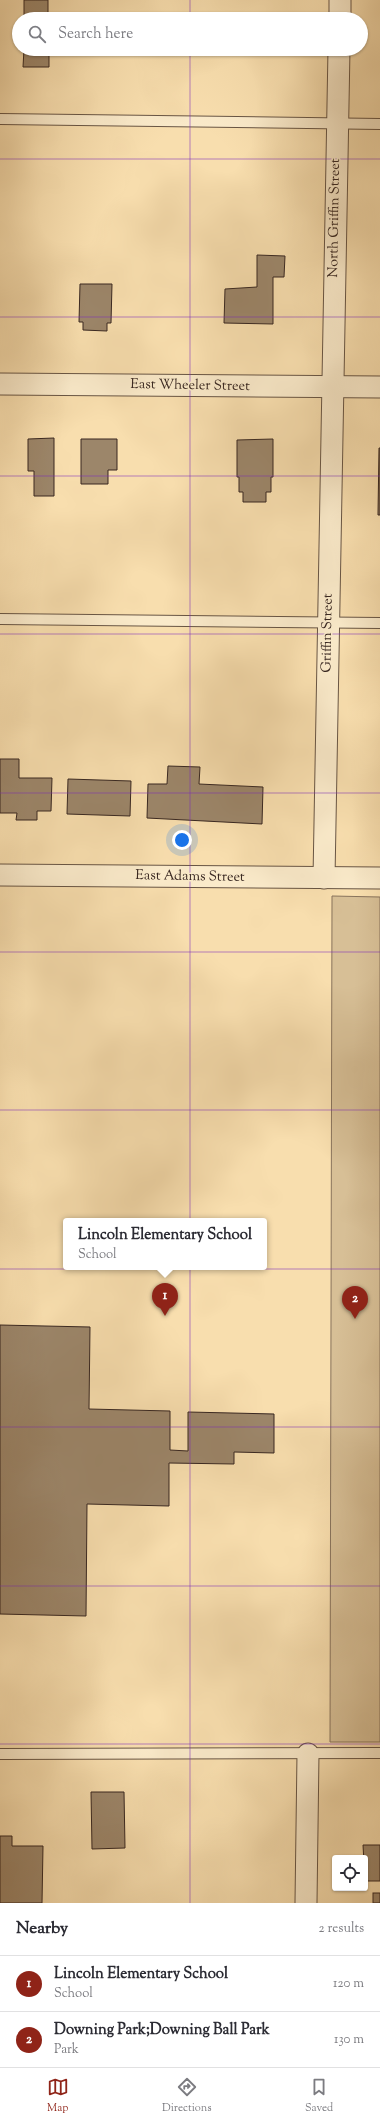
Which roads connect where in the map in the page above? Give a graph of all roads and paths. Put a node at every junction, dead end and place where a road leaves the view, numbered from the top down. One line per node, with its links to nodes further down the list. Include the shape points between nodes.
1 (340, 0): 2 (street)
2 (340, 12)
3 (339, 56): 5 (street, North Griffin Street)
4 (0, 119): 5 (lane)
5 (338, 124): 6 (lane); 8 (street, North Griffin Street)
6 (380, 124)
7 (0, 384): 8 (street, East Wheeler Street)
8 (332, 387): 9 (street, East Wheeler Street); 11 (street, Griffin Street)
9 (380, 387)
10 (0, 619): 11 (lane)
11 (328, 622): 12 (lane); 14 (street, Griffin Street)
12 (380, 623)
13 (0, 875): 14 (street, East Adams Street)
14 (324, 878): 15 (street, East Adams Street)
15 (380, 878)
16 (380, 1753): 18 (lane)
17 (0, 1754): 18 (lane)
18 (308, 1754): 19 (street)
19 (306, 1903)

